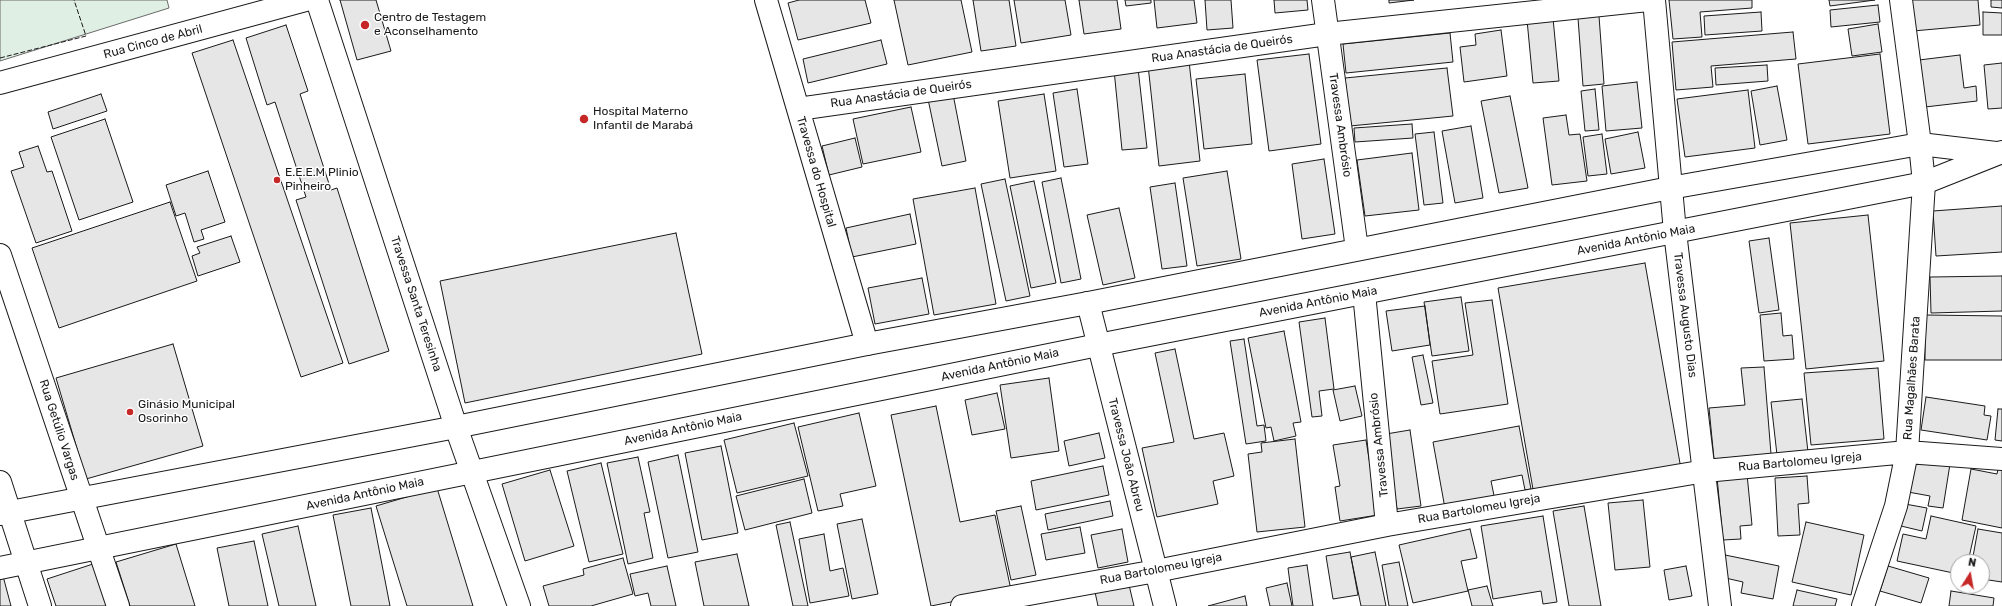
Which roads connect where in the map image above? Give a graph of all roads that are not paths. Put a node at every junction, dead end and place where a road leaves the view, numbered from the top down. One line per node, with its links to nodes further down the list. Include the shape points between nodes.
1 (306, 0): 9 (street, Rua Cinco de Abril)
2 (317, 0): 22 (street, Travessa Santa Teresinha)
3 (766, 0): 10 (street, Travessa do Hospital)
4 (1323, 0): 8 (street, Travessa Ambrósio)
5 (1648, 0): 8 (street, Rua Anastácia de Queirós)
6 (1654, 0): 14 (street, Travessa Augusto Dias)
7 (1900, 0): 11 (street, Rua Magalhães Barata)
8 (1327, 34): 10 (street, Rua Anastácia de Queirós); 16 (street, Travessa Ambrósio)
9 (0, 83)
10 (798, 109): 20 (street, Travessa do Hospital)
11 (1920, 144): 12 (street, Avenida Antônio Maia); 13 (street, Rua Magalhães Barata); 14 (street, Avenida Antônio Maia)
12 (2000, 152): 13 (street, Avenida Antônio Maia)
13 (1924, 183): 15 (street, Avenida Antônio Maia); 23 (street, Rua Magalhães Barata)
14 (1670, 188): 15 (street, Travessa Augusto Dias); 16 (street, Avenida Antônio Maia)
15 (1675, 232): 18 (street, Avenida Antônio Maia); 25 (street, Travessa Augusto Dias)
16 (1357, 249): 19 (street, Avenida Antônio Maia)
17 (0, 255): 28 (street, Rua Getúlio Vargas)
18 (1364, 293): 21 (street, Avenida Antônio Maia); 30 (street, Travessa Ambrósio)
19 (1088, 303): 20 (street, Avenida Antônio Maia); 21 (street, Travessa João Abreu)
20 (867, 344): 22 (street, Avenida Antônio Maia)
21 (1098, 345): 26 (street, Avenida Antônio Maia); 34 (street, Travessa João Abreu)
22 (456, 427): 26 (street, Travessa Santa Teresinha); 28 (street, Avenida Antônio Maia)
23 (1907, 452): 24 (street, Rua Bartolomeu Igreja); 25 (street, Rua Bartolomeu Igreja); 41 (street, Rua Magalhães Barata, via 1896,506)
24 (2002, 459)
25 (1705, 471): 30 (street, Rua Bartolomeu Igreja); 40 (street, Travessa Augusto Dias)
26 (473, 472): 31 (street, Avenida Antônio Maia); 37 (street, Travessa Santa Teresinha)
27 (0, 482): 29 (street)
28 (81, 498): 29 (street, Avenida Antônio Maia); 31 (street, Rua Getúlio Vargas)
29 (5, 513): 32 (street)
30 (1387, 525): 34 (street, Rua Bartolomeu Igreja)
31 (99, 548): 32 (street, Avenida Antônio Maia); 36 (street, Rua Getúlio Vargas)
32 (25, 563): 33 (street, Avenida Antônio Maia); 35 (street)
33 (0, 568)
34 (1156, 571): 38 (street, Rua Bartolomeu Igreja); 39 (street, Travessa João Abreu)
35 (40, 606)
36 (118, 606)
37 (519, 606)
38 (962, 606)
39 (1165, 606)
40 (1720, 606)
41 (1863, 606)

